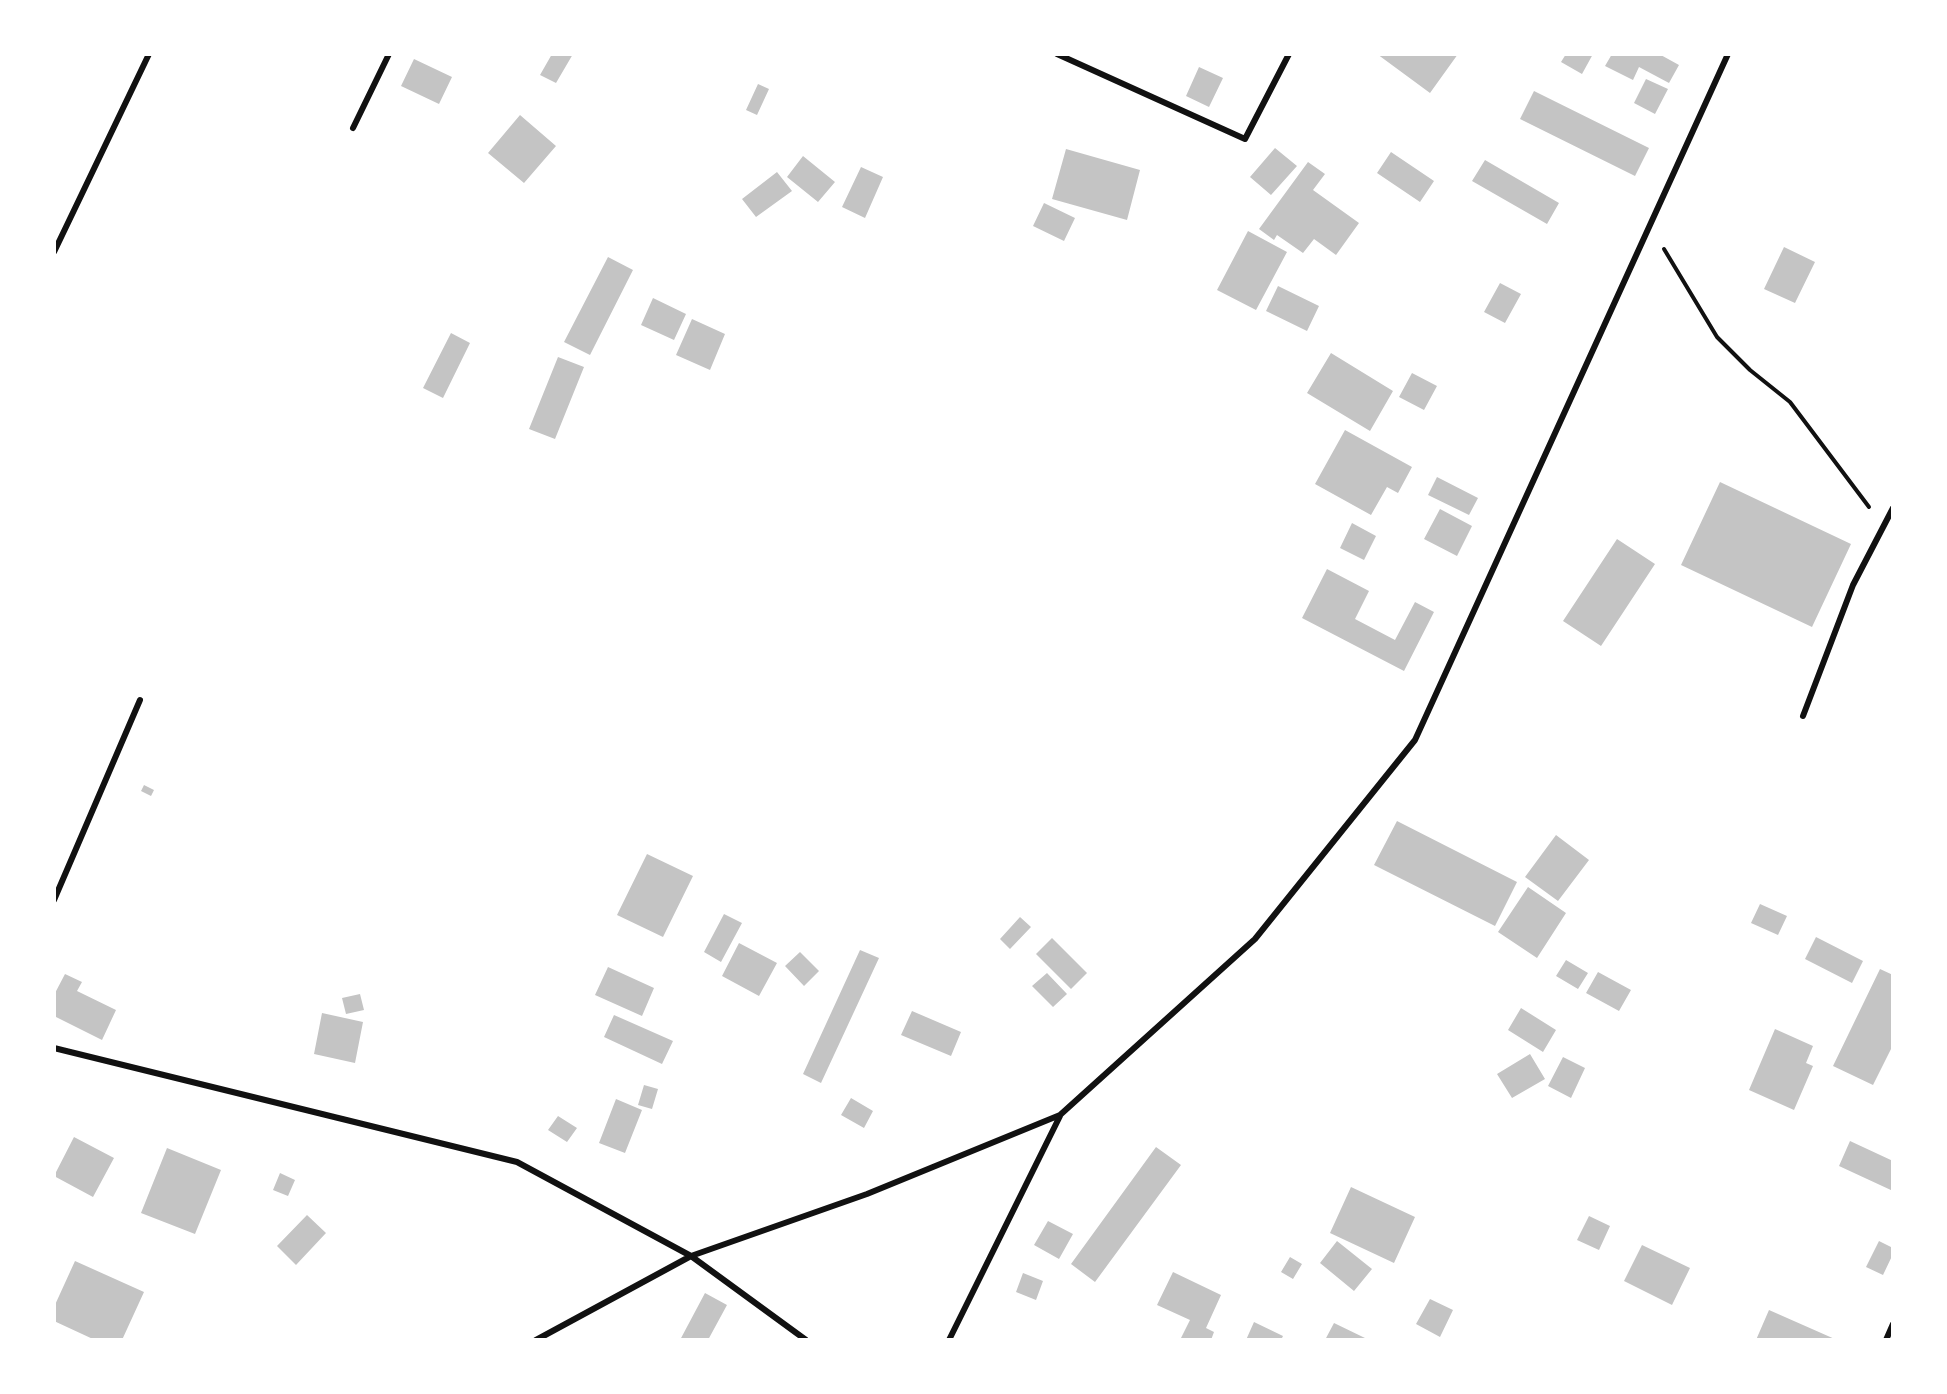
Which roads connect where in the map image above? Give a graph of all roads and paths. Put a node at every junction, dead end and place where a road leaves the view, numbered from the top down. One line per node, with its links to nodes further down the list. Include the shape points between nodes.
1 (149, 54): 8 (street)
2 (389, 54): 6 (street)
3 (1057, 54): 4 (street, via 1245,139)
4 (1289, 54)
5 (1728, 54): 7 (street)
6 (353, 128)
7 (1650, 226): 10 (path, via 1717,337 1790,402); 15 (street, via 1415,740 1255,939)
8 (54, 252)
9 (1893, 508): 10 (street)
10 (1884, 527): 12 (street, via 1853,585)
11 (140, 700): 13 (street)
12 (1803, 716)
13 (54, 900)
14 (54, 1048): 16 (street, via 517,1162)
15 (1060, 1115): 16 (street, via 867,1194); 20 (street)
16 (691, 1256): 18 (street); 19 (street)
17 (1893, 1324): 21 (street)
18 (536, 1340)
19 (806, 1340)
20 (950, 1340)
21 (1886, 1340)

